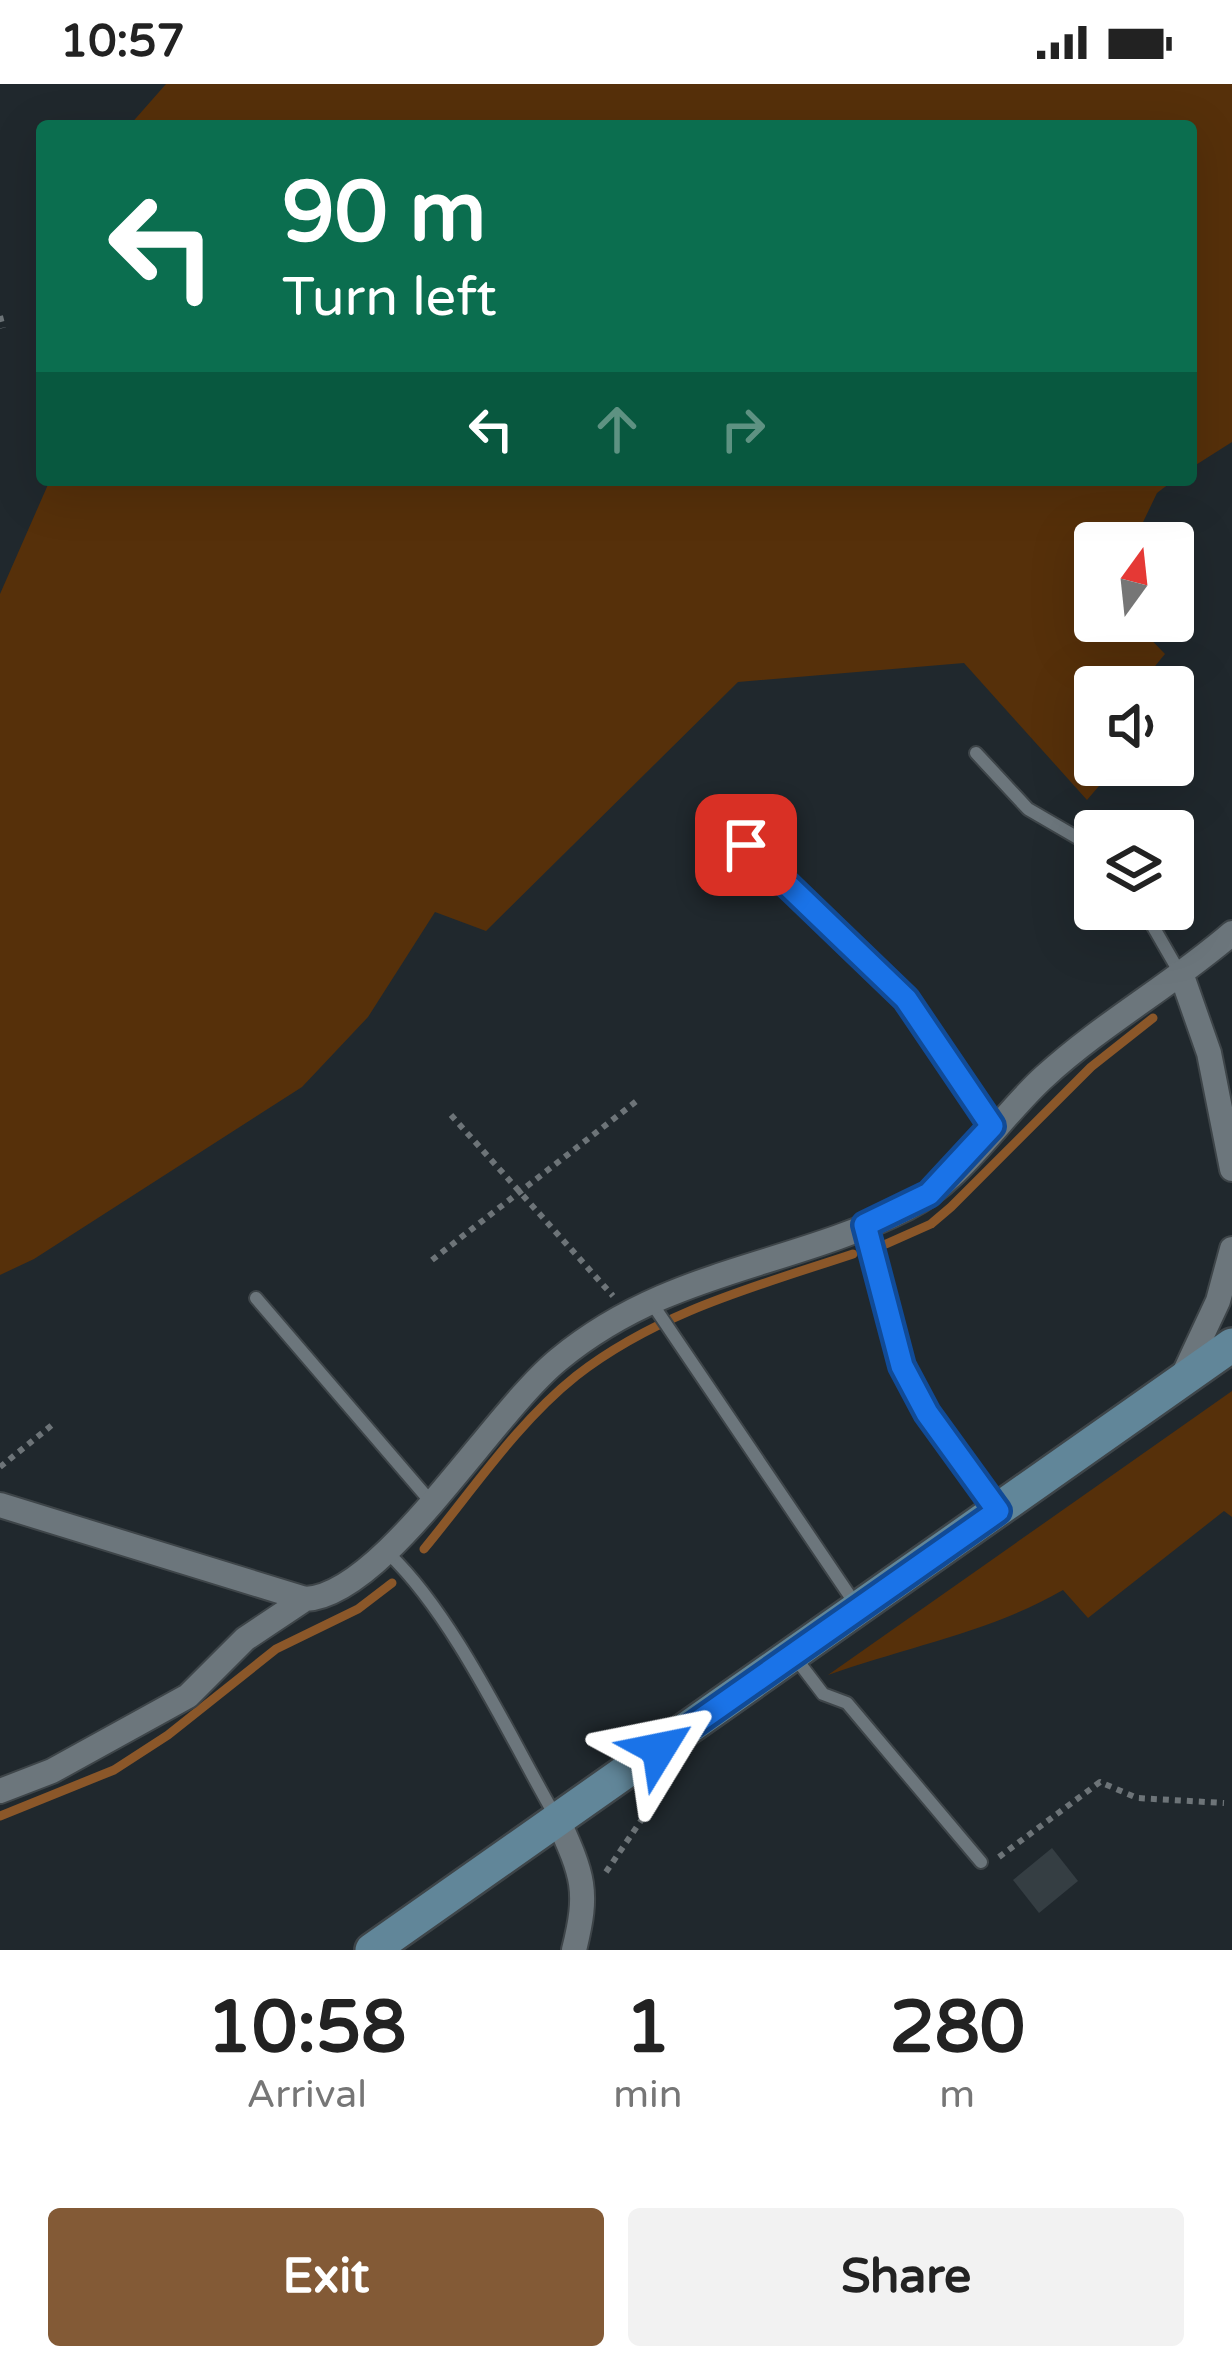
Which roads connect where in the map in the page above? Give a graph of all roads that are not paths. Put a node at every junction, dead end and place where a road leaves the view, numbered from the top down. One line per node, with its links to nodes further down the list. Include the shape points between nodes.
1 (976, 753): 3 (lane, via 1028,809)
2 (725, 835): 7 (lane, via 772,864 906,999)
3 (1074, 836)
4 (1155, 930): 6 (lane)
5 (1232, 933): 6 (street)
6 (1182, 976): 7 (street, via 1118,1014); 8 (street, via 1209,1053)
7 (992, 1126): 9 (street, via 929,1194)
8 (1232, 1169)
9 (865, 1225): 12 (street); 17 (lane, via 902,1366)
10 (1232, 1249): 14 (street)
11 (256, 1298): 15 (lane)
12 (638, 1306): 15 (street, via 528,1386); 20 (lane)
13 (1232, 1345): 14 (street)
14 (1180, 1382): 17 (street)
15 (431, 1502): 18 (street)
16 (0, 1505): 19 (street)
17 (998, 1511): 20 (street)
18 (389, 1554): 19 (street, via 338,1591); 23 (lane, via 423,1591)
19 (305, 1599): 22 (street, via 245,1639 188,1696)
20 (859, 1609): 21 (street)
21 (794, 1655): 23 (street); 24 (lane, via 823,1694 847,1703)
22 (0, 1791)
23 (558, 1820): 25 (street); 26 (street, via 585,1882)
24 (984, 1864)
25 (372, 1950)
26 (574, 1950)

